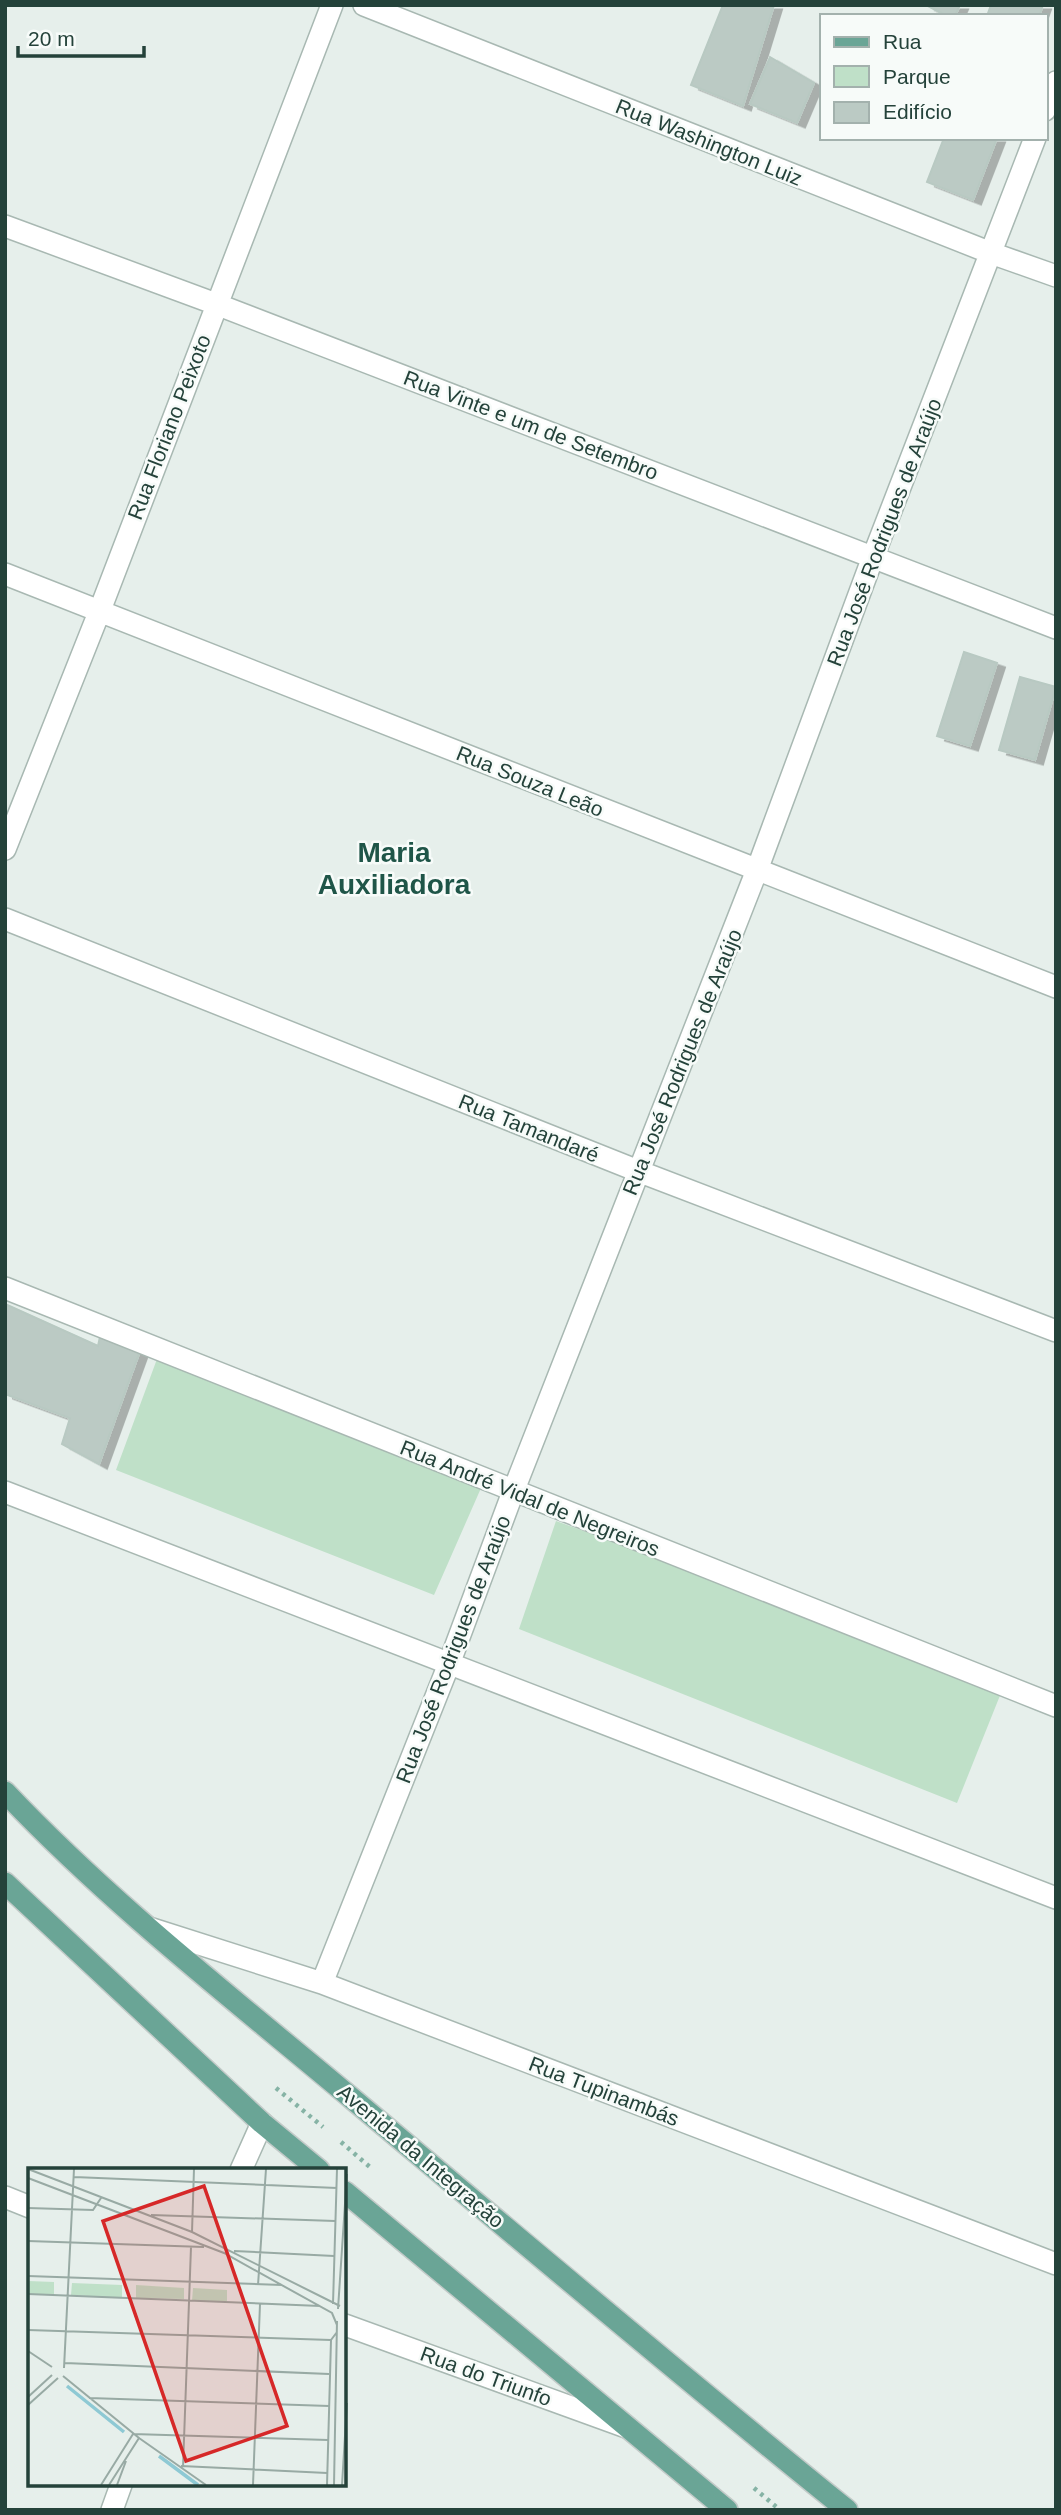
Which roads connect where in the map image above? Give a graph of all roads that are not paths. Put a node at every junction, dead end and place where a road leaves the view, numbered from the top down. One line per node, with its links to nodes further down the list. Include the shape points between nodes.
1 (332, 5): 9 (street, Rua Floriano Peixoto)
2 (364, 5): 7 (street, Rua Washington Luiz)
3 (1056, 82): 4 (street)
4 (1047, 105)
5 (1034, 140): 7 (street, Rua José Rodrigues de Araújo)
6 (5, 226): 9 (street, Rua Vinte e um de Setembro)
7 (991, 253): 8 (street, Rua Washington Luiz); 10 (street, Rua José Rodrigues de Araújo)
8 (1056, 276)
9 (216, 304): 10 (street, Rua Vinte e um de Setembro); 12 (street, Rua Floriano Peixoto)
10 (873, 557): 13 (street, Rua Vinte e um de Setembro); 15 (street, Rua José Rodrigues de Araújo)
11 (5, 574): 12 (street, Rua Souza Leão)
12 (100, 611): 14 (street, Rua Floriano Peixoto); 15 (street, Rua Souza Leão)
13 (1056, 628)
14 (5, 849)
15 (757, 870): 17 (street, Rua Souza Leão); 18 (street, Rua José Rodrigues de Araújo)
16 (5, 919): 18 (street, Rua Tamandaré)
17 (1056, 987)
18 (638, 1171): 20 (street, Rua Tamandaré); 22 (street, Rua José Rodrigues de Araújo)
19 (5, 1288): 22 (street, Rua André Vidal de Negreiros)
20 (1056, 1331)
21 (5, 1492): 23 (street)
22 (513, 1492): 23 (street, Rua José Rodrigues de Araújo); 24 (street, Rua André Vidal de Negreiros)
23 (449, 1664): 27 (street); 29 (street, Rua José Rodrigues de Araújo)
24 (1056, 1706)
25 (5, 1791): 28 (main road, Avenida da Integração)
26 (5, 1884): 30 (main road)
27 (1056, 1898)
28 (149, 1928): 29 (street, Rua Tupinambás); 42 (main road, Avenida da Integração)
29 (322, 1983): 36 (street, Rua Tupinambás)
30 (262, 2123): 31 (street); 32 (main road)
31 (242, 2168)
32 (317, 2168)
33 (346, 2193): 38 (main road)
34 (5, 2197): 35 (street)
35 (28, 2206)
36 (1056, 2264)
37 (346, 2325): 38 (street, Rua do Triunfo)
38 (627, 2427): 41 (main road)
39 (120, 2487): 40 (street)
40 (112, 2510)
41 (727, 2510)
42 (847, 2510)

